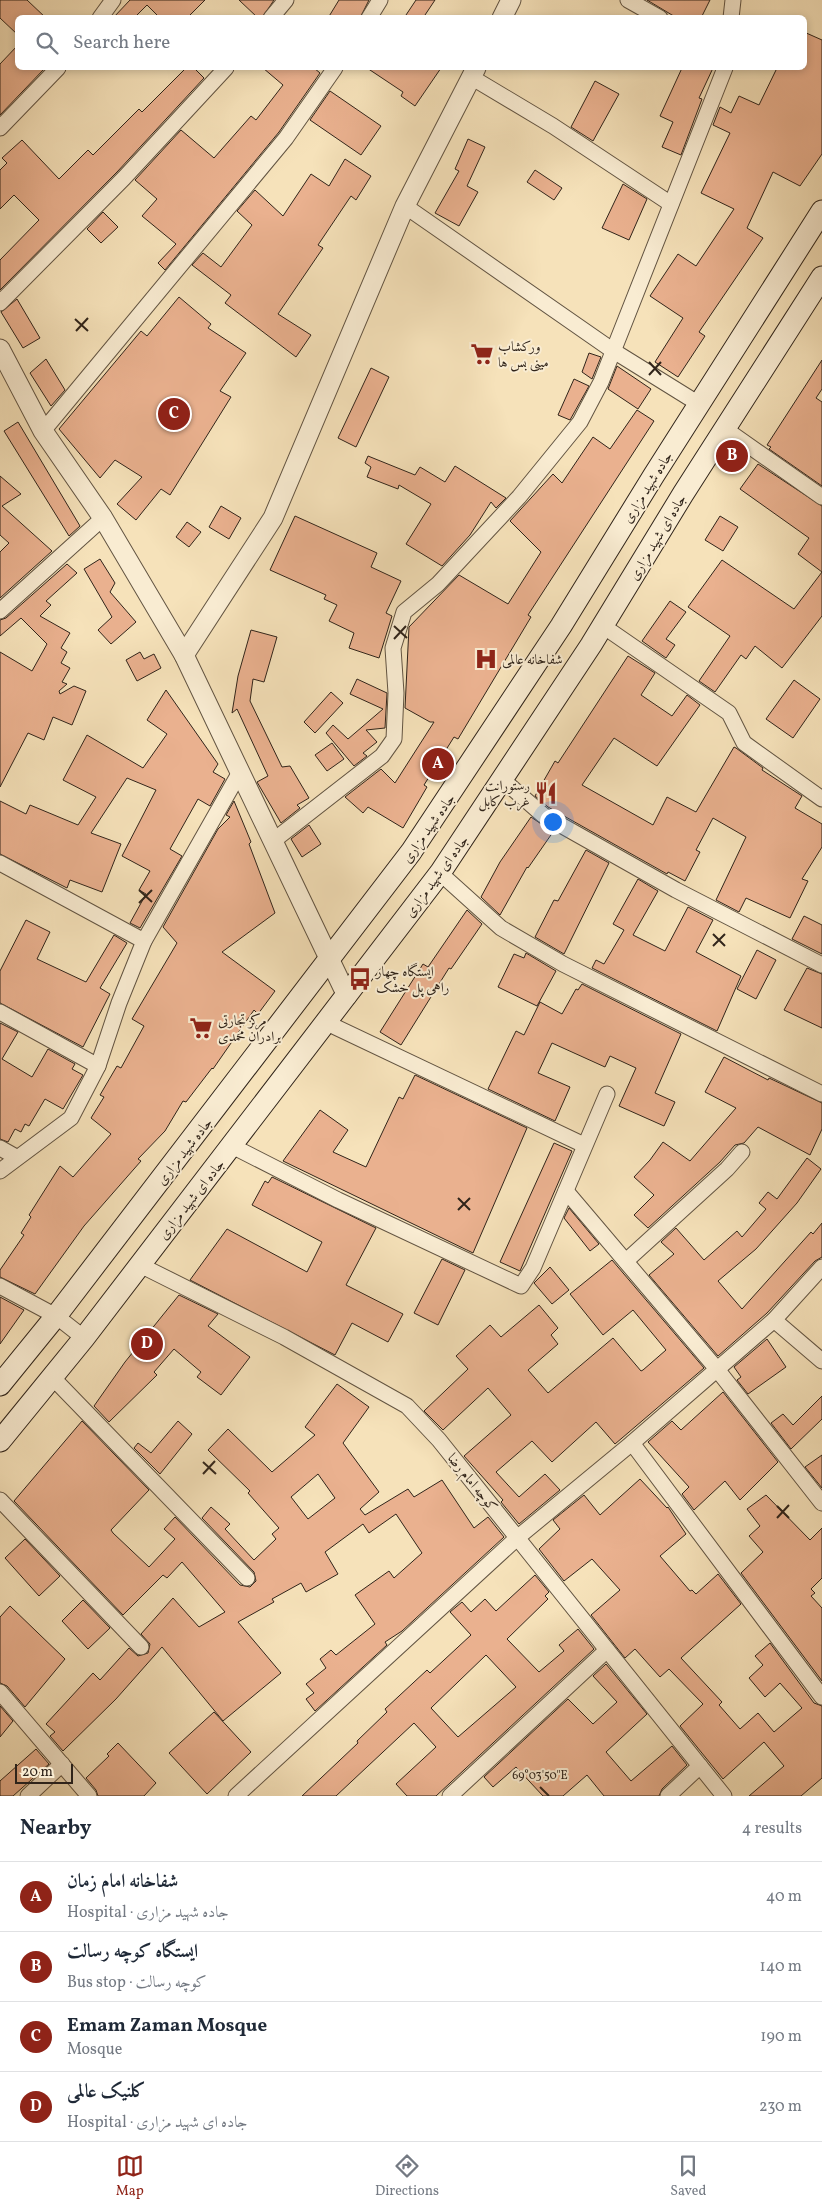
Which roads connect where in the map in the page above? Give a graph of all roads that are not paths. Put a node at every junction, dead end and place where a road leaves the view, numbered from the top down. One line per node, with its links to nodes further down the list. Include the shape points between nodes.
1 (113, 0): 7 (street)
2 (286, 0): 8 (street)
3 (380, 0): 9 (street)
4 (510, 0): 10 (street)
5 (628, 0): 11 (street)
6 (733, 0): 12 (street)
7 (102, 15)
8 (274, 15)
9 (372, 15)
10 (503, 15)
11 (655, 15)
12 (731, 15)
13 (56, 70): 18 (street)
14 (224, 70): 23 (street, via 124,178)
15 (334, 70): 28 (street, via 286,138)
16 (723, 70): 19 (street)
17 (473, 72): 19 (street); 20 (street)
18 (0, 128)
19 (671, 204): 25 (street)
20 (405, 206): 25 (street); 33 (street, via 273,518)
21 (822, 211): 26 (main road, جاده شهید مزاری)
22 (822, 277): 27 (main road, جاده ای شهید مزاری)
23 (0, 303)
24 (0, 349): 28 (street)
25 (612, 350): 26 (street); 37 (street, via 601,382 580,422 513,503 438,584 404,612 393,648 396,693 394,739 382,756)
26 (699, 404): 41 (main road, جاده شهید مزاری, via 474,760 411,852)
27 (725, 428): 29 (street); 32 (main road, جاده ای شهید مزاری)
28 (43, 431): 30 (street)
29 (822, 497)
30 (103, 518): 31 (street); 33 (street)
31 (0, 611)
32 (603, 626): 35 (main road, جاده ای شهید مزاری); 36 (street, via 729,713 744,743)
33 (184, 655): 34 (street)
34 (240, 772): 37 (street); 40 (street)
35 (503, 780): 39 (main road, جاده ای شهید مزاری); 42 (street, via 544,815 676,890)
36 (822, 799)
37 (273, 841): 41 (street)
38 (0, 863): 40 (street)
39 (440, 873): 43 (main road, جاده ای شهید مزاری); 48 (street, via 501,928 563,964)
40 (144, 941): 46 (street)
41 (329, 961): 43 (street); 60 (main road, جاده شهید مزاری)
42 (822, 965)
43 (347, 996): 45 (main road, جاده ای شهید مزاری)
44 (0, 1012): 46 (street)
45 (327, 1023): 49 (street); 50 (main road, جاده ای شهید مزاری)
46 (98, 1066): 53 (street, via 71,1118)
47 (607, 1094): 49 (street)
48 (822, 1094)
49 (584, 1145): 55 (street)
50 (232, 1146): 55 (street, via 521,1286 533,1268); 57 (main road, جاده ای شهید مزاری)
51 (0, 1148): 53 (street)
52 (742, 1152): 56 (street)
53 (16, 1157): 54 (street)
54 (0, 1171)
55 (566, 1191): 56 (street)
56 (626, 1261): 64 (street)
57 (140, 1265): 62 (main road, جاده ای شهید مزاری); 71 (street, کوچه امام رضا, via 284,1337 407,1406 440,1440)
58 (822, 1267): 61 (street)
59 (0, 1286): 60 (street)
60 (56, 1316): 62 (street); 66 (main road, جاده شهید مزاری)
61 (774, 1320): 63 (street); 64 (street)
62 (84, 1338): 65 (main road, جاده ای شهید مزاری)
63 (822, 1361)
64 (716, 1368): 68 (street); 70 (street)
65 (52, 1377): 67 (main road, جاده ای شهید مزاری); 72 (street)
66 (0, 1384)
67 (0, 1440)
68 (632, 1443): 71 (street); 76 (street)
69 (0, 1500): 73 (street)
70 (822, 1503)
71 (517, 1538): 74 (street, کوچه امام رضا); 81 (street)
72 (247, 1578)
73 (141, 1647)
74 (607, 1650): 78 (street, کوچه امام رضا); 82 (street)
75 (0, 1692): 77 (street)
76 (822, 1697)
77 (62, 1764): 79 (street); 80 (street)
78 (700, 1766): 83 (street); 84 (street, کوچه امام رضا)
79 (28, 1796)
80 (89, 1796)
81 (236, 1796)
82 (450, 1796)
83 (668, 1796)
84 (724, 1796)

